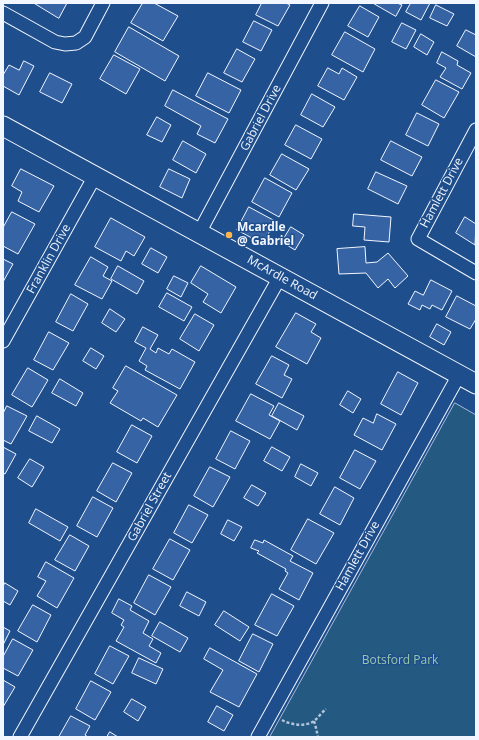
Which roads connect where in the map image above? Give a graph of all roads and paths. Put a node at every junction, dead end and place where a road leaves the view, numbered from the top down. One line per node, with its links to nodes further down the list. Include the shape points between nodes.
1 (103, 3): 3 (street, via 85,37 76,43 56,42)
2 (322, 3): 7 (street, Gabriel Drive)
3 (3, 13)
4 (3, 126): 6 (main road, McArdle Road)
5 (476, 130): 8 (street, Hamlett Drive, via 418,239)
6 (95, 176): 7 (main road, McArdle Road); 10 (street, Franklin Drive)
7 (199, 233): 9 (main road, McArdle Road)
8 (476, 273)
9 (280, 277): 11 (main road, McArdle Road); 16 (street, Gabriel Street)
10 (3, 341)
11 (458, 375): 12 (main road, McArdle Road); 14 (street, Hamlett Drive)
12 (476, 384)
13 (326, 709): 15 (path)
14 (270, 715): 15 (path, via 293,724 302,725); 17 (street, Hamlett Drive)
15 (314, 721): 18 (path)
16 (20, 737)
17 (258, 737)
18 (318, 737)

